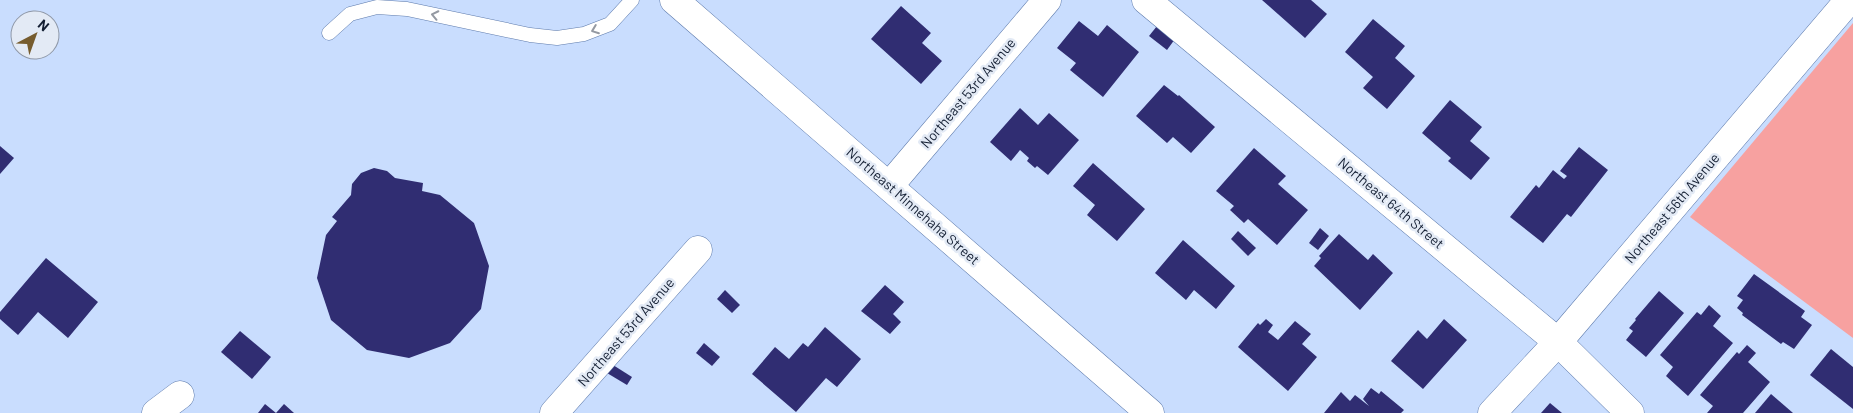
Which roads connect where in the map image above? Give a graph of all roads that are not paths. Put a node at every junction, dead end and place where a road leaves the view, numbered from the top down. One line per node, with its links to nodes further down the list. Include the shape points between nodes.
1 (632, 0): 6 (lane, one-way to 6, via 610,24 584,34 558,38 407,9 377,7 350,14)
2 (674, 0): 7 (street, Northeast Minnehaha Street)
3 (1047, 0): 7 (street, Northeast 53rd Avenue)
4 (1146, 0): 9 (street, Northeast 64th Street)
5 (1849, 0): 9 (street, Northeast 56th Avenue)
6 (329, 33)
7 (890, 185): 13 (street, Northeast Minnehaha Street)
8 (698, 250): 12 (street, Northeast 53rd Avenue)
9 (1558, 342): 14 (street, Northeast 56th Avenue); 15 (street, Northeast 64th Street)
10 (180, 395): 11 (street)
11 (156, 413)
12 (554, 413)
13 (1150, 413)
14 (1492, 413)
15 (1630, 413)

